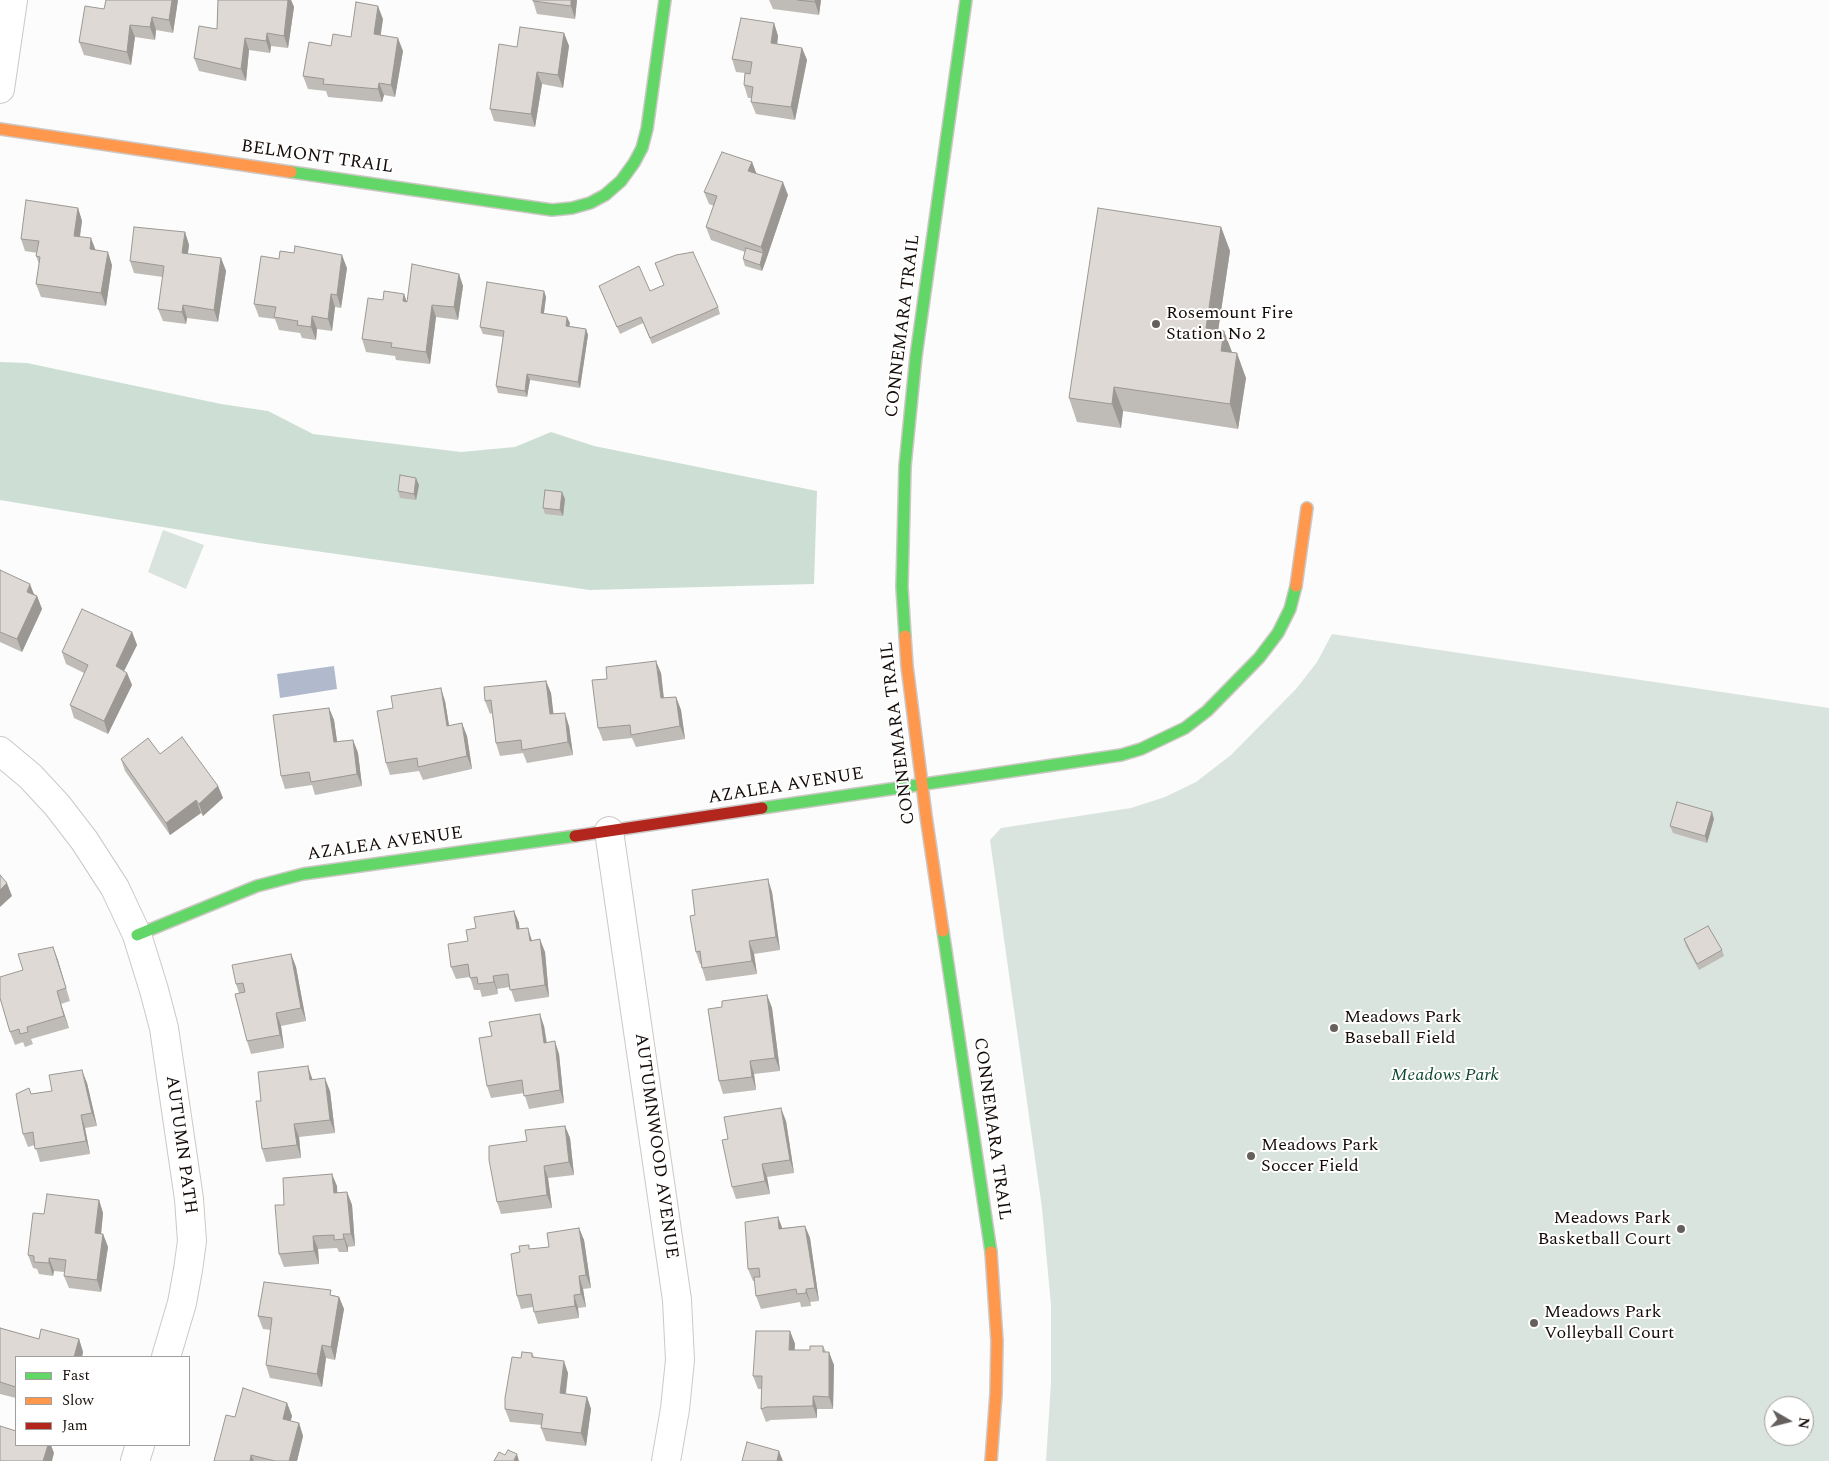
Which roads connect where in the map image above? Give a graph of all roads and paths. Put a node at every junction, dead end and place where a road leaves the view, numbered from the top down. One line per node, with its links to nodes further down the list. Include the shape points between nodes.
1 (14, 0): 4 (street)
2 (665, 0): 5 (street, BELMONT TRAIL, via 642,148 634,164 605,195 572,208 552,210)
3 (966, 0): 8 (street, CONNEMARA TRAIL, via 916,356 905,466 902,587 906,666)
4 (0, 89)
5 (0, 129)
6 (1307, 508): 8 (street, AZALEA AVENUE, via 1296,586 1290,609 1278,633 1259,658 1207,711 1185,728 1121,755)
7 (0, 750): 10 (street, AUTUMN PATH, via 30,776 84,840 115,888)
8 (922, 784): 9 (street, AZALEA AVENUE); 15 (street, CONNEMARA TRAIL, via 990,1242 997,1341)
9 (609, 831): 10 (street, AZALEA AVENUE, via 282,878); 14 (street, AUTUMNWOOD AVENUE, via 677,1300 680,1360 676,1409)
10 (136, 935): 11 (street, AUTUMN PATH, via 164,1028 189,1199 192,1241 188,1270)
11 (166, 1356)
12 (140, 1446): 13 (street)
13 (135, 1461)
14 (666, 1461)
15 (991, 1461)

